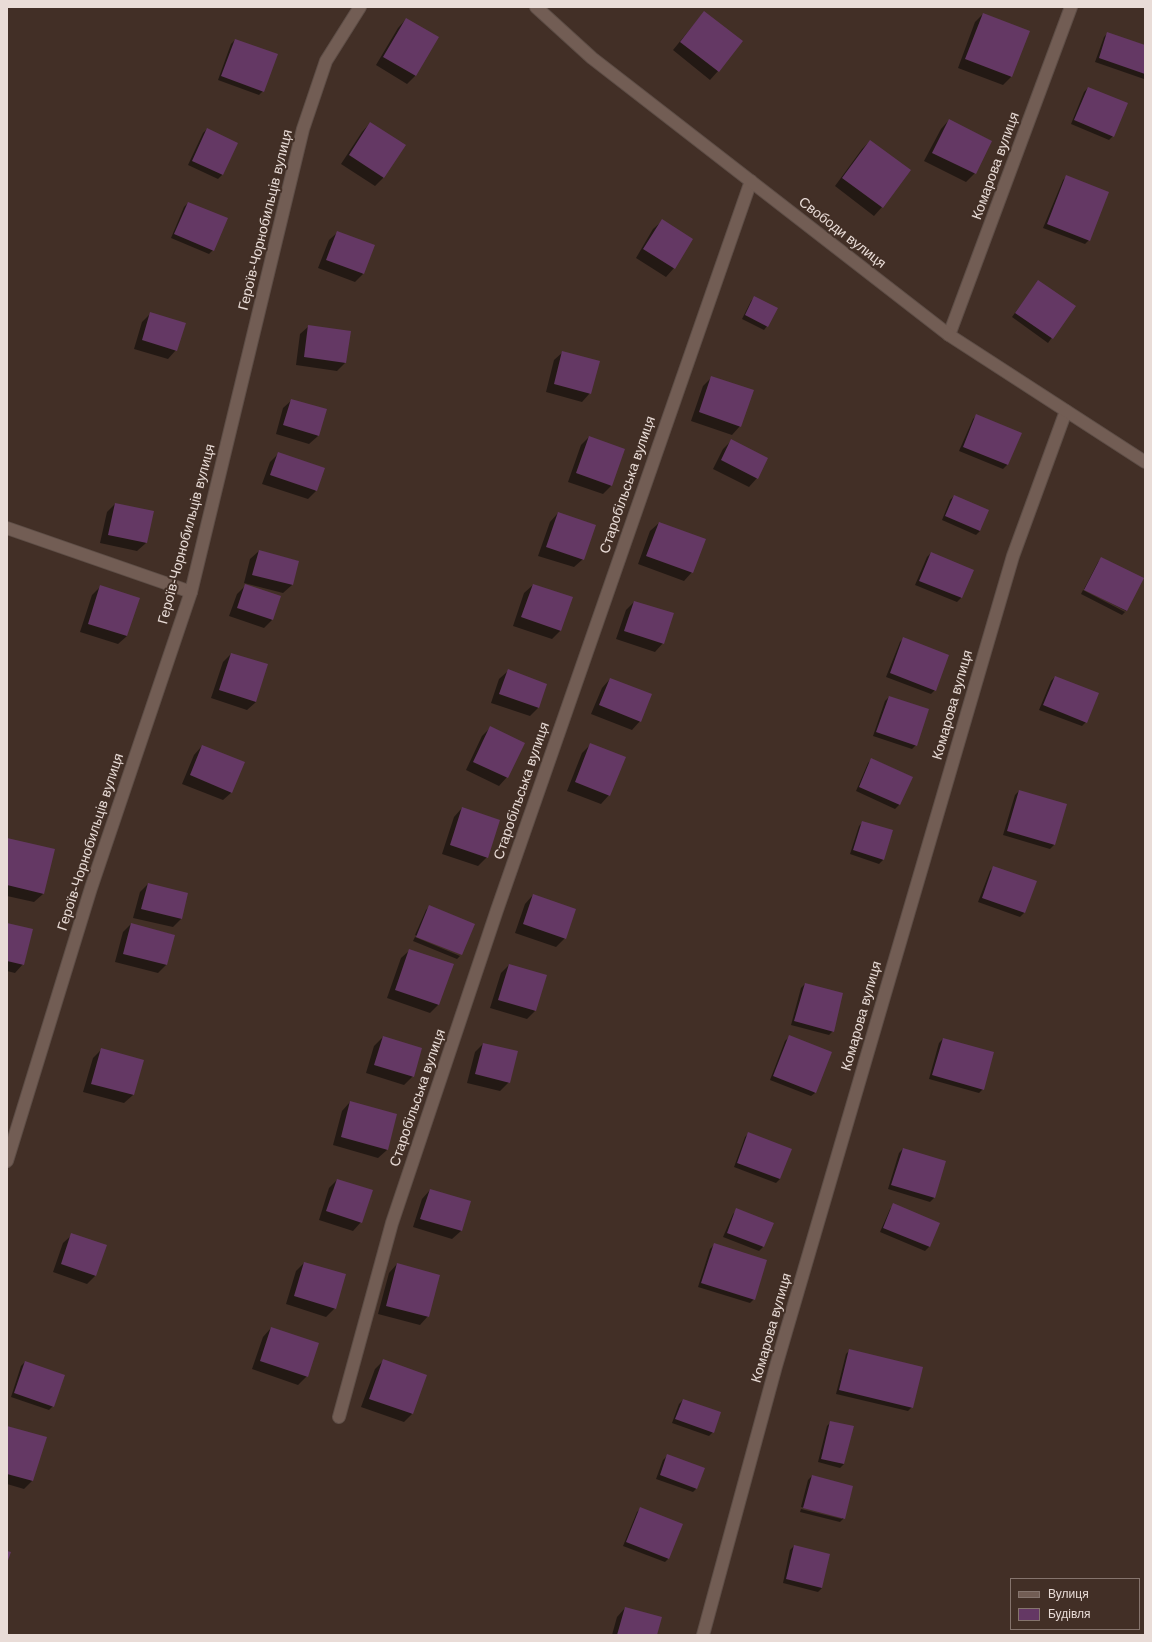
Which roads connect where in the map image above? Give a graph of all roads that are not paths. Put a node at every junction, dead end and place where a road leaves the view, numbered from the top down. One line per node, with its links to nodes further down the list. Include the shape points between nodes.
1 (360, 7): 9 (street, Героїв-Чорнобильців вулиця, via 326,61 303,129)
2 (536, 7): 4 (street, Свободи вулиця, via 592,58)
3 (1071, 7): 5 (street, Комарова вулиця)
4 (751, 182): 5 (street, Свободи вулиця); 11 (street, Старобільська вулиця, via 512,865 394,1215)
5 (949, 336): 6 (street, Свободи вулиця)
6 (1066, 411): 7 (street, Свободи вулиця); 12 (street, Комарова вулиця, via 1012,556 776,1366)
7 (1145, 462)
8 (7, 528): 9 (street)
9 (191, 592): 10 (street, Героїв-Чорнобильців вулиця, via 91,888)
10 (7, 1161)
11 (339, 1417)
12 (703, 1635)

